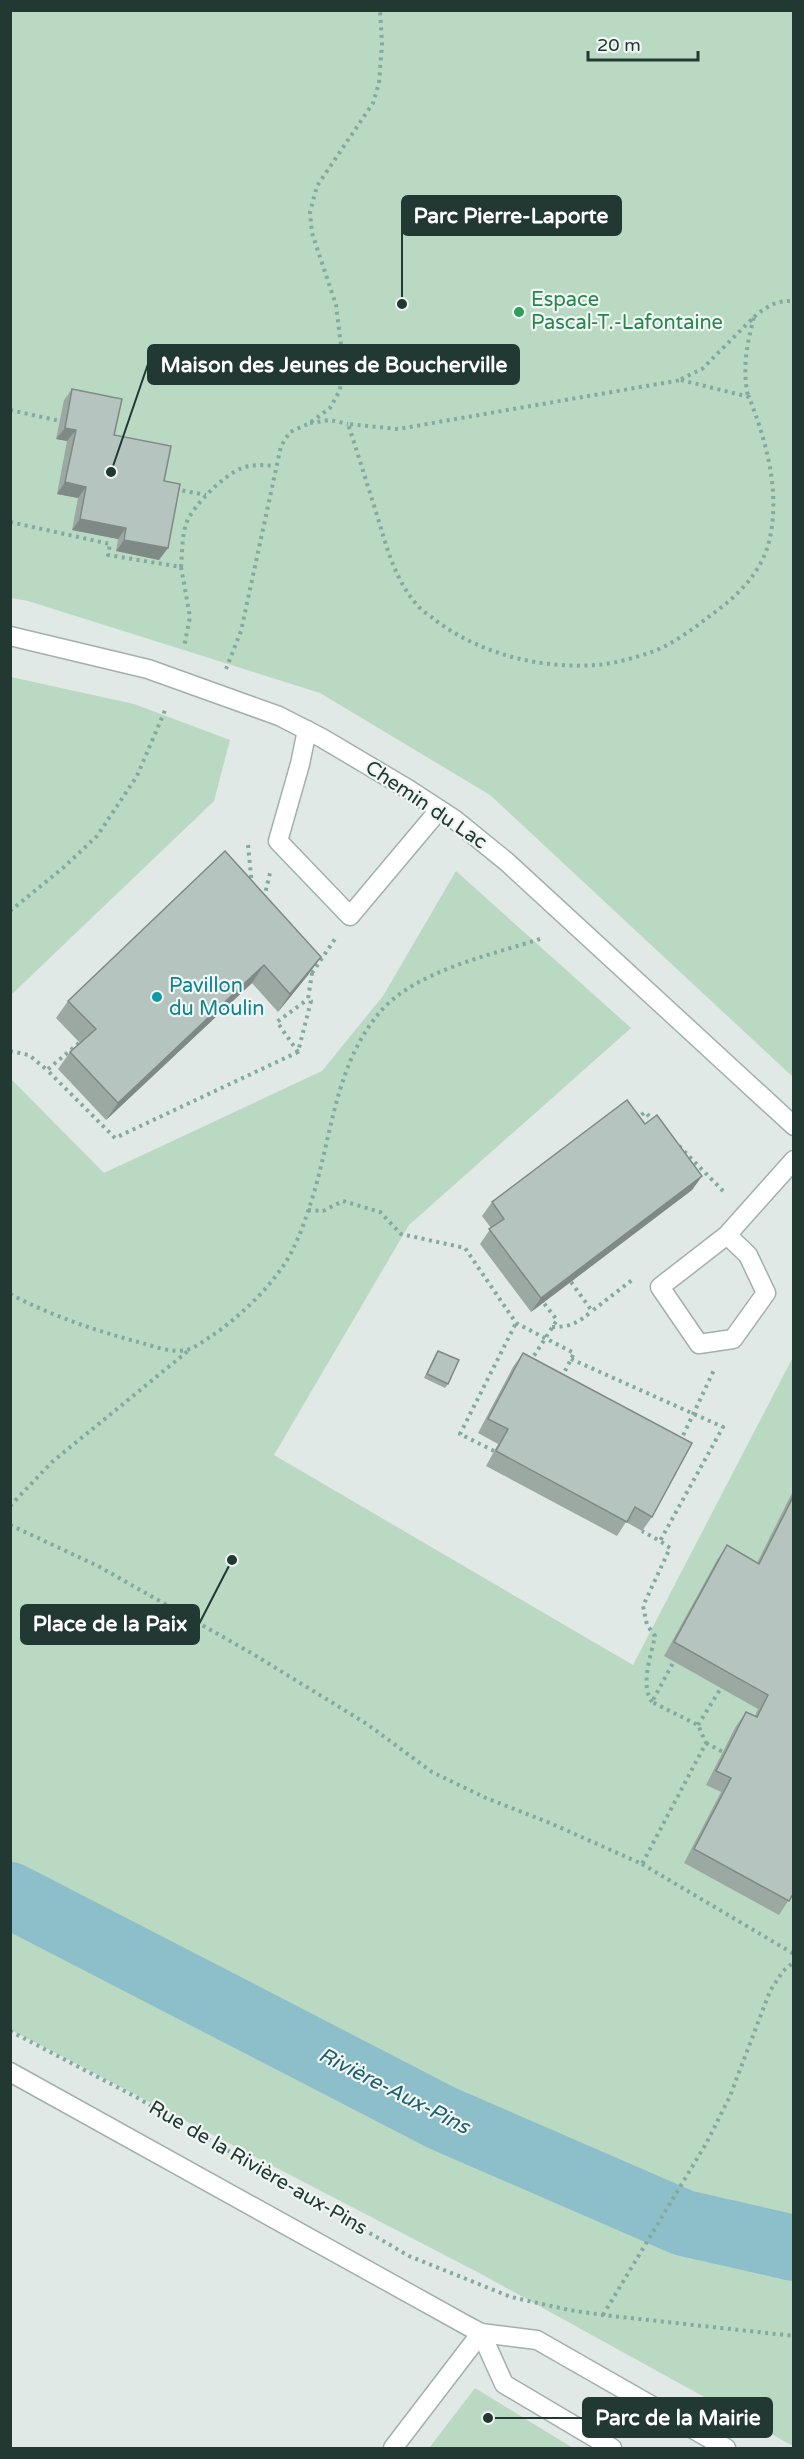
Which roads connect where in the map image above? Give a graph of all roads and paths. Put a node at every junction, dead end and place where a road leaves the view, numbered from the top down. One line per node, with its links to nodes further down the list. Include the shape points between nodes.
1 (380, 10): 8 (path, via 382,44 373,103 317,186 310,212 312,233 336,305 343,362 340,390 330,408)
2 (794, 301): 3 (path, via 768,305)
3 (754, 317): 4 (path, via 702,369); 5 (path, via 744,371)
4 (681, 380): 5 (path); 9 (path, via 398,429)
5 (748, 397): 9 (path, via 763,434 771,469 774,513 770,540 756,572 730,602 687,634 652,652 599,665 563,666 478,646 418,606 396,575)
6 (10, 410): 7 (path)
7 (60, 421)
8 (309, 423): 9 (path, via 330,420); 10 (path, via 290,432)
9 (348, 424)
10 (275, 466): 12 (path, via 240,469); 19 (path, via 241,631)
11 (167, 488): 12 (path)
12 (207, 495): 16 (path, via 186,524)
13 (10, 522): 15 (path)
14 (108, 537): 15 (path)
15 (110, 544): 16 (path, via 108,555)
16 (181, 567): 18 (path, via 190,618)
17 (10, 636): 19 (street, Chemin du Lac, via 148,669)
18 (184, 647)
19 (216, 692): 21 (street, Chemin du Lac)
20 (166, 708): 26 (path, via 137,776 98,836)
21 (307, 730): 22 (street, Chemin du Lac); 23 (street)
22 (439, 810): 27 (street); 37 (street, Chemin du Lac, via 541,892)
23 (278, 841): 24 (path, via 248,843); 25 (path, via 264,900); 27 (street)
24 (252, 895)
25 (270, 907)
26 (10, 911)
27 (350, 916): 30 (path)
28 (543, 938): 42 (path, via 439,973 406,990 381,1012 359,1043 344,1076)
29 (304, 967): 30 (path)
30 (312, 973): 31 (path)
31 (308, 999): 34 (path, via 311,1001); 34 (path, via 277,1022)
32 (80, 1043): 35 (path)
33 (10, 1050): 35 (path, via 29,1055)
34 (298, 1052): 35 (path, via 114,1138)
35 (47, 1070)
36 (633, 1122): 38 (path, via 645,1112)
37 (794, 1126)
38 (662, 1129)
39 (678, 1146): 41 (path)
40 (794, 1160): 43 (street)
41 (729, 1196)
42 (308, 1210): 47 (path, via 323,1211 343,1201 380,1212 401,1234 465,1248); 51 (path, via 293,1251 264,1290 229,1325)
43 (727, 1235): 50 (street, via 748,1254 766,1293 733,1339); 50 (street, via 660,1287 699,1344)
44 (10, 1294): 51 (path, via 58,1317 111,1335 170,1350)
45 (543, 1302): 48 (path, via 556,1320)
46 (592, 1311): 48 (path, via 568,1327)
47 (516, 1323): 49 (path); 57 (path, via 460,1434)
48 (552, 1327): 49 (path)
49 (545, 1338): 52 (path, via 574,1353); 53 (path)
50 (728, 1340): 55 (path)
51 (188, 1350): 58 (path, via 51,1462)
52 (571, 1359): 54 (path); 55 (path)
53 (529, 1365)
54 (561, 1380)
55 (694, 1414): 56 (path); 61 (path, via 723,1427)
56 (679, 1444)
57 (494, 1451)
58 (10, 1506)
59 (10, 1525): 68 (path, via 98,1566 253,1654 367,1724 432,1772)
60 (642, 1531): 61 (path)
61 (660, 1541): 64 (path, via 670,1548 643,1606 655,1636 646,1694)
62 (674, 1661): 64 (path)
63 (721, 1688): 65 (path)
64 (652, 1702): 65 (path)
65 (698, 1725): 66 (path)
66 (706, 1743): 67 (path); 68 (path)
67 (723, 1752)
68 (642, 1864): 69 (path)
69 (794, 1954)
70 (794, 1962): 75 (path, via 770,1991 730,2096 707,2142)
71 (10, 2031): 73 (path, Rue de la Rivière-aux-Pins, via 136,2097 409,2256 511,2296)
72 (10, 2072): 76 (street, Rue de la Rivière-aux-Pins)
73 (569, 2310): 74 (path); 75 (path, Rue de la Rivière-aux-Pins)
74 (562, 2315)
75 (603, 2315): 77 (path, Rue de la Rivière-aux-Pins)
76 (481, 2333): 78 (street); 79 (street, via 504,2384); 80 (street, Rue de la Rivière-aux-Pins, via 537,2340)
77 (794, 2336)
78 (393, 2448)
79 (612, 2448)
80 (726, 2448)

